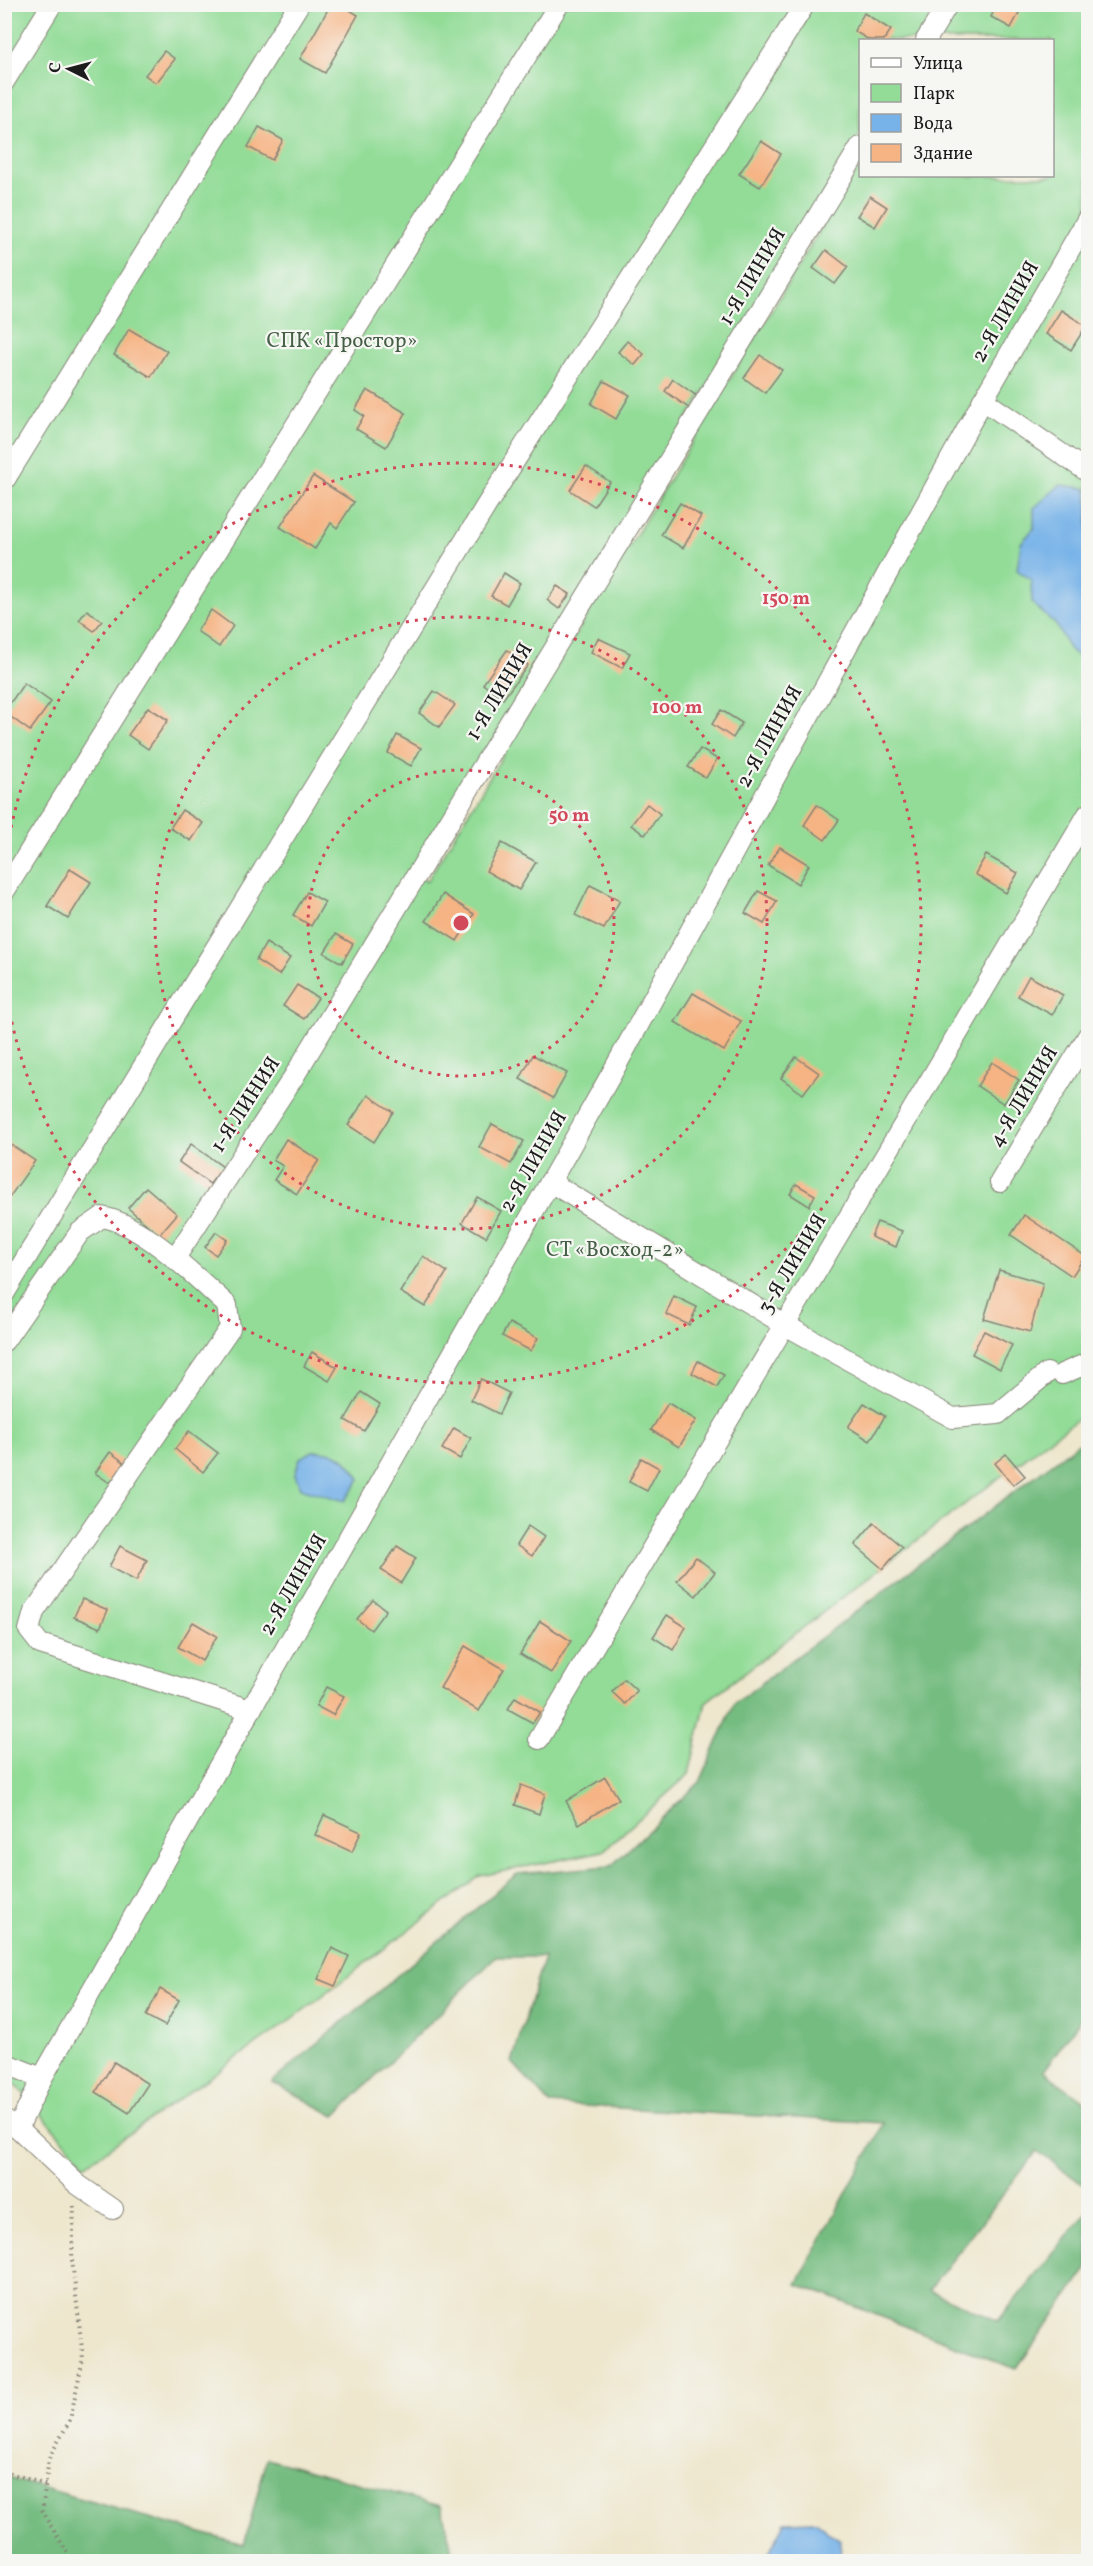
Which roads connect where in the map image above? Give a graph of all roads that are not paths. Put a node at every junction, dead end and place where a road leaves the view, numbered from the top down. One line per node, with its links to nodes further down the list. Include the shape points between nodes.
1 (52, 4): 7 (street)
2 (298, 4): 12 (street)
3 (559, 4): 14 (street)
4 (805, 4): 19 (street, via 486,506)
5 (948, 4): 6 (street)
6 (927, 39)
7 (4, 82)
8 (859, 150): 18 (street, 1-Я ЛИНИЯ, via 299,1068)
9 (1089, 218): 10 (street, 2-Я ЛИНИЯ)
10 (983, 400): 11 (street); 16 (street, 2-Я ЛИНИЯ)
11 (1089, 472)
12 (4, 481)
13 (1089, 814): 20 (street, 3-Я ЛИНИЯ)
14 (4, 892)
15 (1089, 1036): 17 (street, 4-Я ЛИНИЯ)
16 (550, 1182): 20 (street); 23 (street, 2-Я ЛИНИЯ)
17 (1000, 1182)
18 (175, 1258): 21 (street, via 118,1220 102,1217 80,1232); 23 (street, via 227,1305 230,1328 34,1612 30,1630 40,1644)
19 (4, 1294)
20 (785, 1326): 22 (street, via 953,1418 999,1414 1055,1373); 24 (street, 3-Я ЛИНИЯ)
21 (4, 1341)
22 (1089, 1363)
23 (251, 1710): 26 (street, 2-Я ЛИНИЯ)
24 (539, 1739)
25 (4, 2063): 26 (street)
26 (42, 2078): 27 (street, 2-Я ЛИНИЯ)
27 (11, 2124): 28 (street, via 77,2184)
28 (113, 2209)

